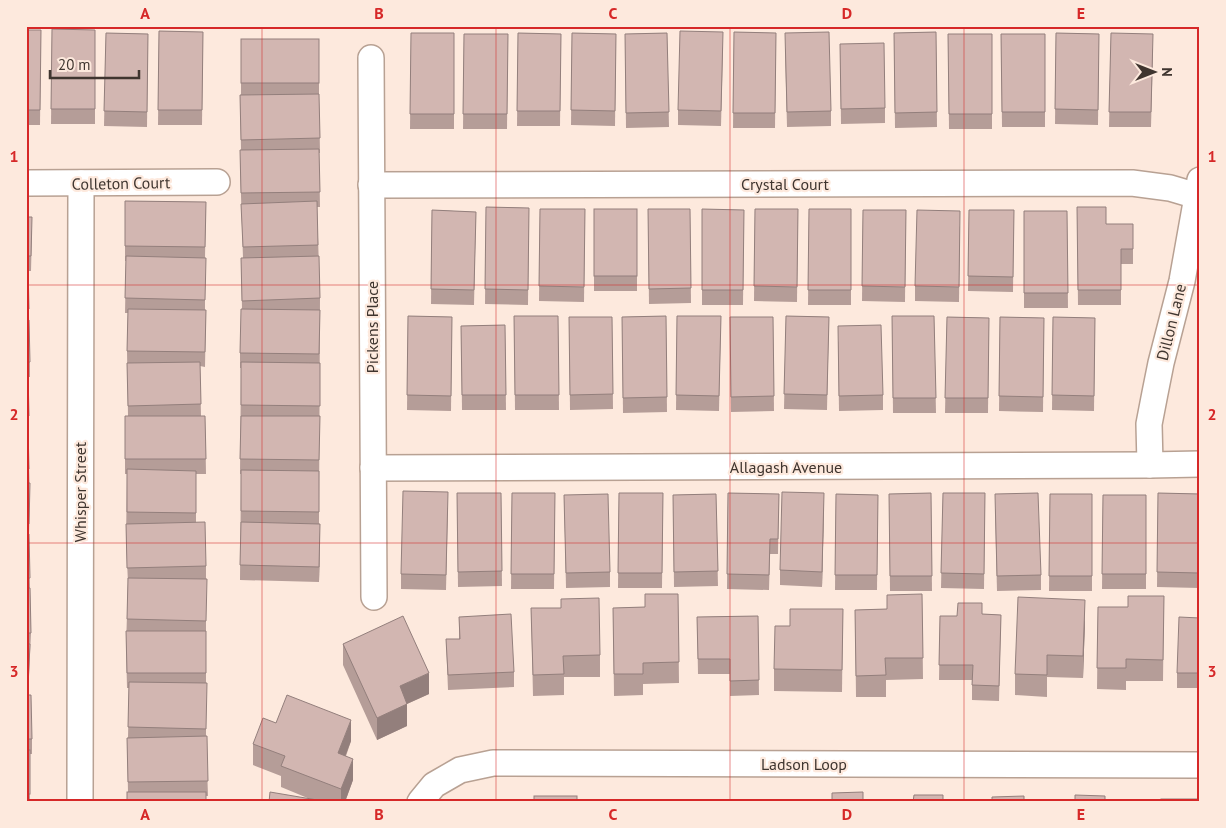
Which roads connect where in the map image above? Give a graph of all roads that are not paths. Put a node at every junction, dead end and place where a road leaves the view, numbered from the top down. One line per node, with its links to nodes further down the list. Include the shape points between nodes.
1 (371, 58): 5 (street, Pickens Place)
2 (217, 182): 4 (street, Colleton Court)
3 (26, 183): 4 (street, Colleton Court)
4 (81, 183): 12 (street, Whisper Street)
5 (371, 186): 6 (street, Crystal Court, via 1132,183); 9 (street, Pickens Place)
6 (1198, 188): 8 (street, Dillon Lane, via 1182,281 1153,400 1149,424)
7 (1200, 464): 8 (street, Allagash Avenue)
8 (1150, 465): 9 (street, Allagash Avenue)
9 (373, 468): 10 (street, Pickens Place)
10 (374, 596)
11 (1200, 765): 13 (street, Ladson Loop, via 493,763 460,770 434,785)
12 (80, 802)
13 (420, 802)

